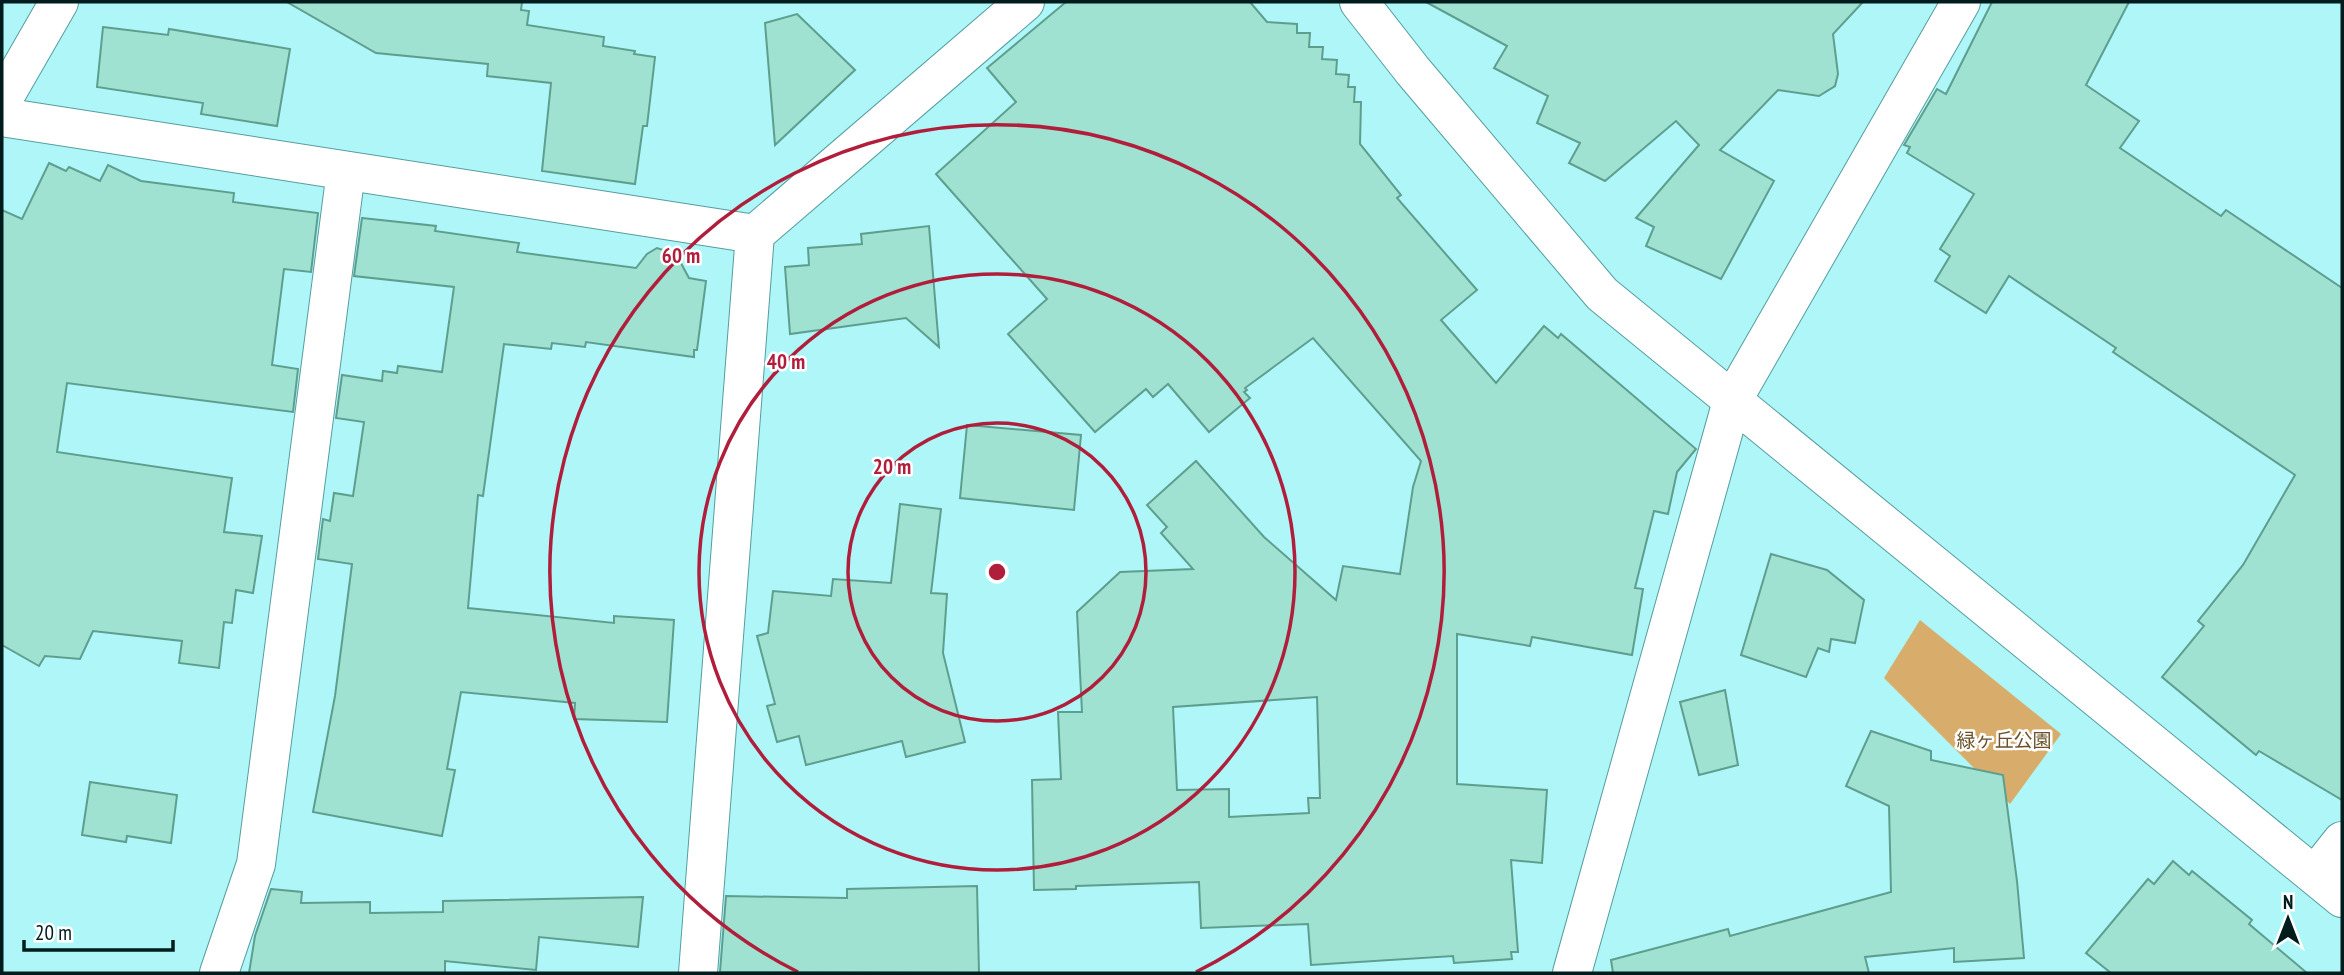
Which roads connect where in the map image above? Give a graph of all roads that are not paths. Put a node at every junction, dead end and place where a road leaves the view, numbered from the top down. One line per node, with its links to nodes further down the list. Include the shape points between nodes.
1 (59, 2): 5 (street)
2 (1025, 2): 8 (street)
3 (1359, 2): 9 (street, via 1602,294)
4 (1961, 2): 9 (street)
5 (2, 101)
6 (2, 117): 7 (street)
7 (346, 171): 8 (street); 12 (street, via 256,864)
8 (755, 234): 13 (street)
9 (1732, 401): 11 (street); 14 (street)
10 (2342, 841): 11 (street)
11 (2329, 886)
12 (219, 973)
13 (698, 973)
14 (1572, 973)

